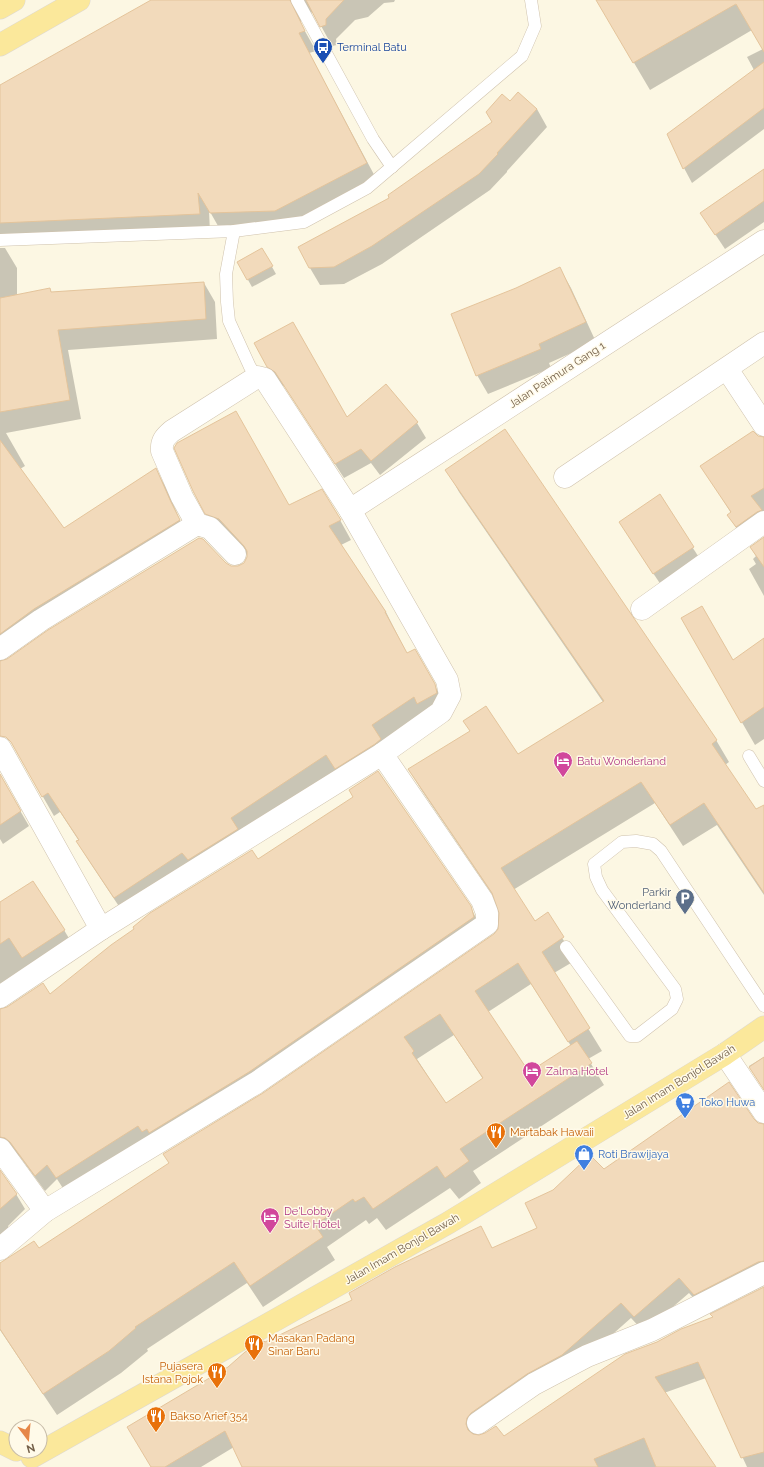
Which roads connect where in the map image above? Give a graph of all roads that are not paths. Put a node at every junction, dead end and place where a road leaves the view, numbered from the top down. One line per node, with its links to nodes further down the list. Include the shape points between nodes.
1 (14, 0): 5 (main road)
2 (79, 0): 6 (main road)
3 (298, 0): 7 (lane, via 373,139)
4 (531, 0): 7 (lane, via 535,26 522,56)
5 (0, 8)
6 (0, 45)
7 (392, 167): 8 (lane, via 367,188 304,222)
8 (234, 231): 9 (lane); 13 (lane, via 226,274 229,321)
9 (0, 240)
10 (764, 241): 16 (street, Jalan Patimura Gang 1)
11 (764, 343): 12 (street)
12 (727, 369): 14 (street); 15 (street)
13 (254, 372): 16 (street, via 265,379); 18 (street, via 172,431 161,444 182,497)
14 (764, 425)
15 (565, 477)
16 (350, 510): 23 (street, via 447,680 450,695 441,712)
17 (764, 522): 20 (street)
18 (197, 524): 19 (street, via 210,528); 21 (street, via 41,620)
19 (236, 554)
20 (642, 609)
21 (0, 649)
22 (0, 748): 26 (street)
23 (382, 754): 26 (street); 34 (street, via 482,900 487,913 487,924 256,1083)
24 (748, 756): 25 (lane)
25 (764, 781)
26 (102, 929): 28 (street)
27 (566, 947): 29 (lane, via 630,1036 637,1036 672,1009 677,999 675,990 602,890 594,864 622,842 653,844 661,851)
28 (0, 997)
29 (764, 1006)
30 (764, 1027): 31 (main road, Jalan Imam Bonjol Bawah)
31 (725, 1054): 32 (street); 38 (main road, Jalan Imam Bonjol Bawah, via 448,1223)
32 (764, 1112)
33 (0, 1149): 34 (street)
34 (45, 1211): 35 (street)
35 (0, 1249)
36 (764, 1273): 37 (street, via 652,1330 587,1356 534,1384)
37 (478, 1422)
38 (48, 1445)

